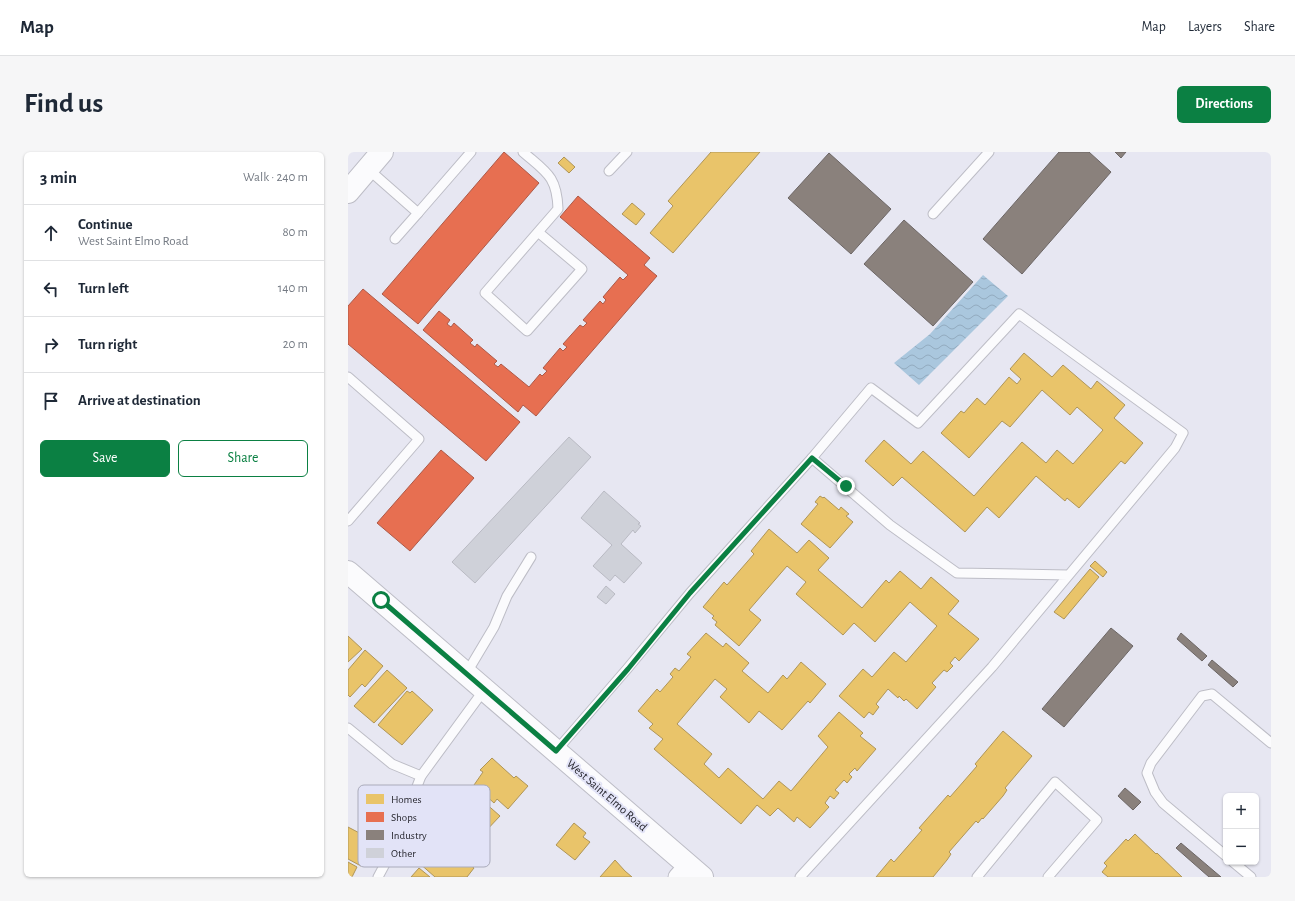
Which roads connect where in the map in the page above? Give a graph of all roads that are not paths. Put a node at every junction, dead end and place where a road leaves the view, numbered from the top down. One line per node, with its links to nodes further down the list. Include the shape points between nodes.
1 (382, 152): 6 (street)
2 (471, 152): 9 (lane)
3 (523, 152): 11 (lane, via 551,177 558,193 558,209)
4 (627, 152): 7 (lane)
5 (989, 152): 10 (lane)
6 (368, 169): 8 (street); 9 (lane)
7 (609, 171)
8 (348, 192)
9 (418, 214): 12 (lane)
10 (933, 214)
11 (538, 232): 11 (lane, via 485,293 527,331 582,269)
12 (395, 239)
13 (348, 377): 15 (lane, via 419,440)
14 (812, 458): 18 (lane, via 890,525 957,573); 18 (lane, via 872,388 918,423 1019,314 1183,433 1175,448); 23 (lane, via 690,593)
15 (348, 521)
16 (531, 557): 19 (lane, via 507,596 494,627)
17 (348, 572): 19 (street, West Saint Elmo Road)
18 (1068, 575): 31 (lane, via 992,667)
19 (466, 674): 20 (street, West Saint Elmo Road)
20 (485, 689): 23 (street, West Saint Elmo Road); 24 (lane)
21 (348, 728): 24 (lane, via 392,764)
22 (1271, 743): 26 (lane, via 1212,694 1202,696 1151,763 1148,773 1150,782 1163,803)
23 (556, 751): 29 (street, West Saint Elmo Road)
24 (421, 776): 25 (lane)
25 (418, 785)
26 (1223, 853)
27 (1237, 865): 34 (lane)
28 (383, 867): 30 (lane)
29 (689, 873)
30 (378, 877)
31 (800, 877)
32 (977, 877): 33 (lane, via 1055,782 1098,820)
33 (1048, 877)
34 (1251, 877)

